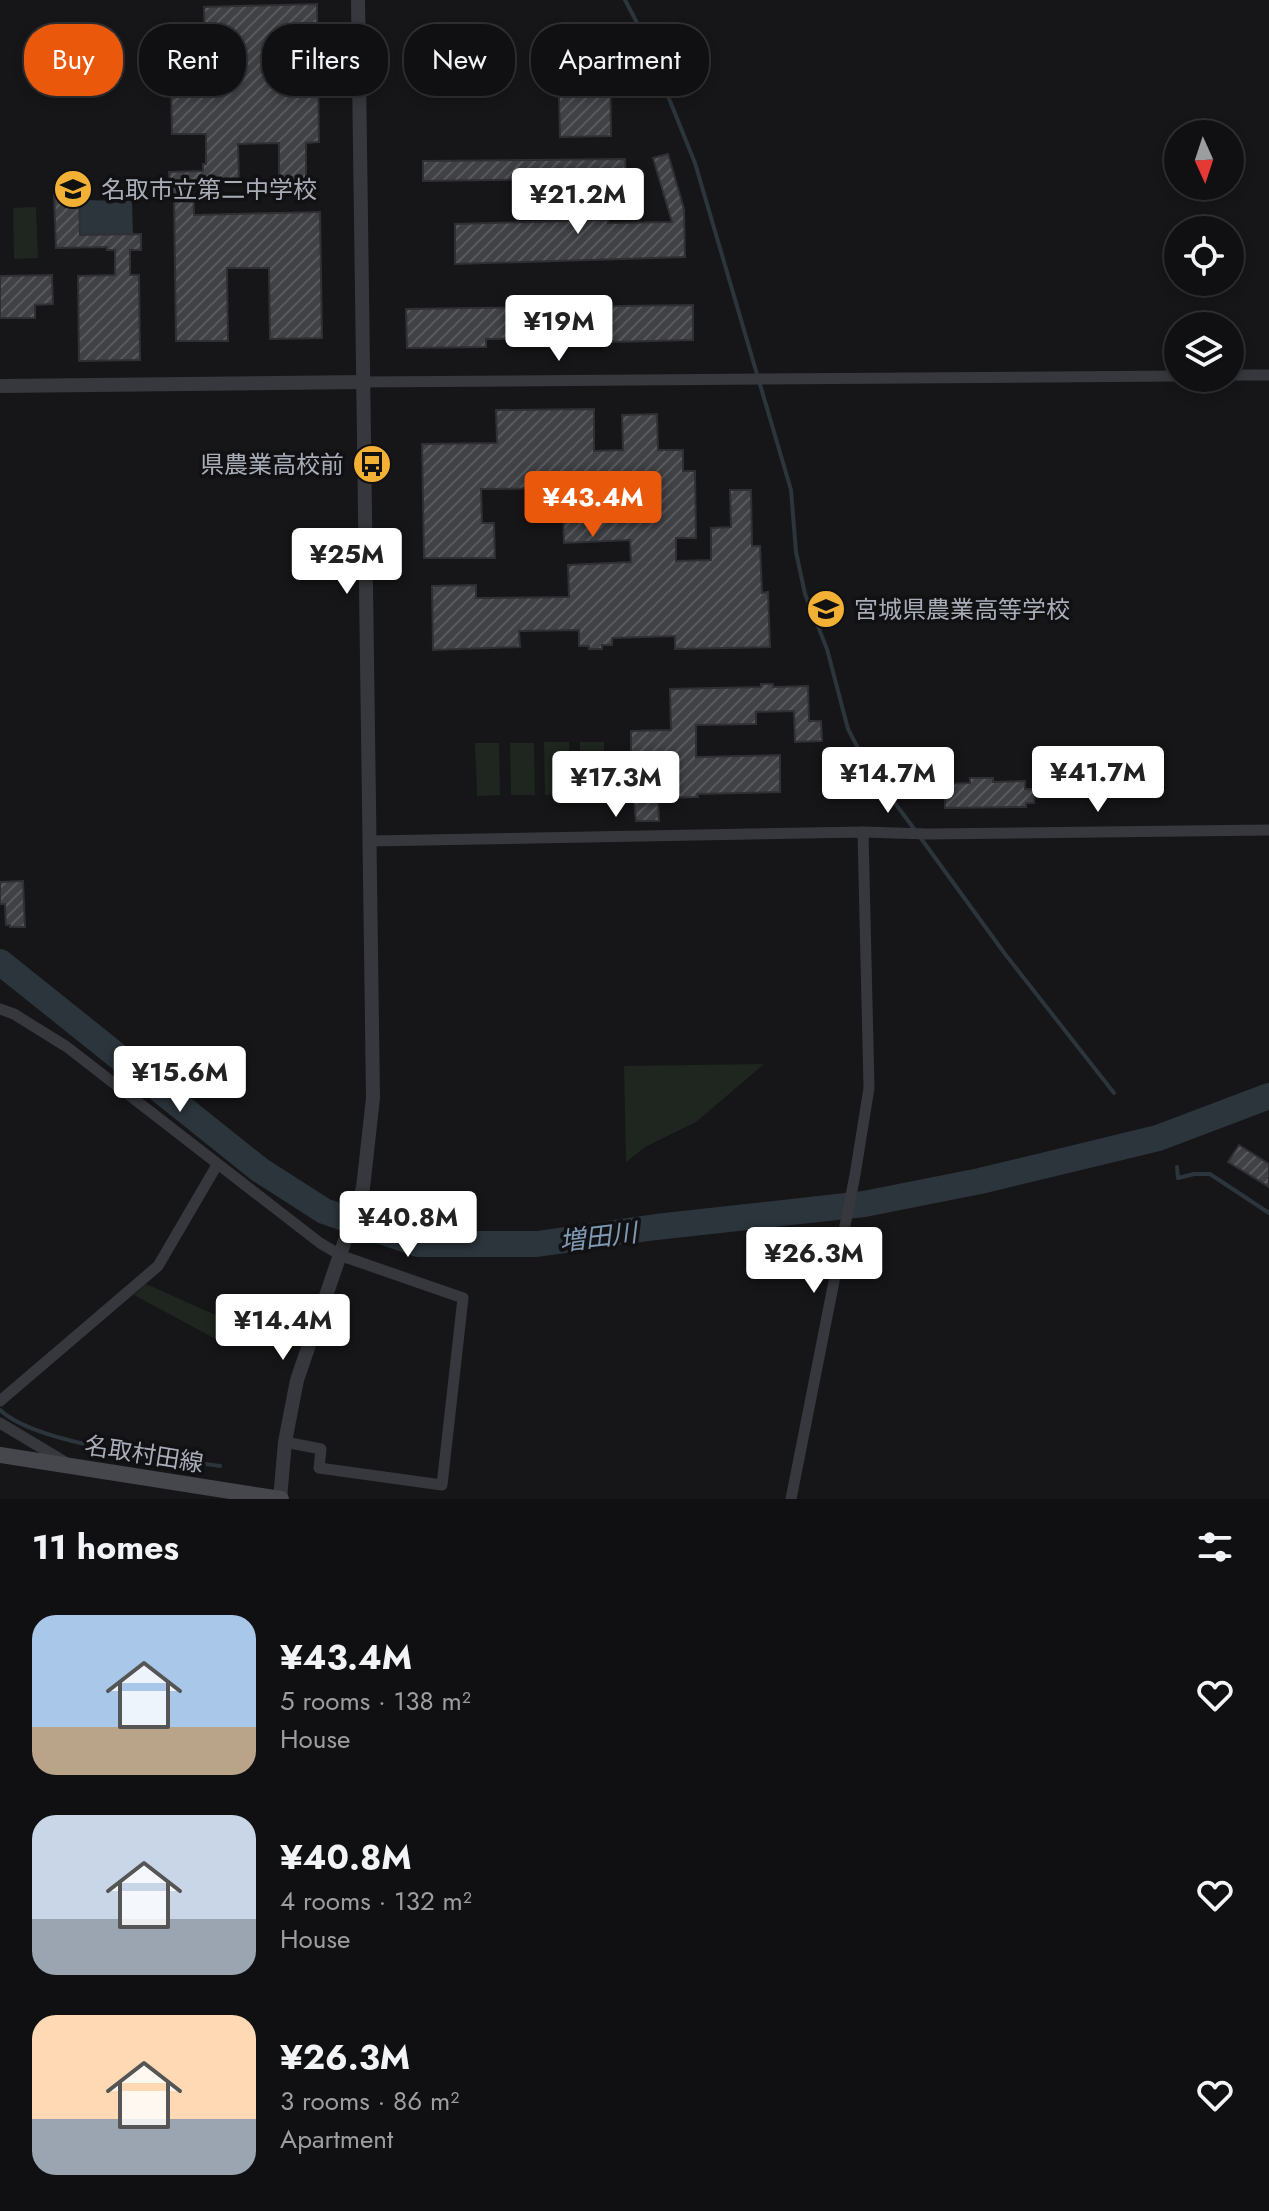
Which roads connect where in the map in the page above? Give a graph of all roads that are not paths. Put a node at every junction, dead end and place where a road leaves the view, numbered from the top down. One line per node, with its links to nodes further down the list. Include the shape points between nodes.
1 (358, 0): 5 (street)
2 (1244, 375): 3 (street)
3 (1269, 375)
4 (1164, 376): 5 (street)
5 (364, 382): 6 (street); 9 (street)
6 (0, 386)
7 (1269, 830): 8 (street)
8 (863, 832): 9 (street); 19 (street, via 869,1088)
9 (369, 841): 12 (street, via 373,1098 361,1197)
10 (0, 1009): 11 (street, via 67,1047)
11 (217, 1165): 12 (street); 13 (street, via 158,1266)
12 (342, 1256): 15 (street, via 297,1380); 15 (street, via 463,1298 442,1485 319,1468 321,1449)
13 (0, 1400)
14 (0, 1423): 17 (street)
15 (285, 1442): 18 (street)
16 (0, 1455): 17 (main road, 名取村田線)
17 (74, 1468): 18 (main road, 名取村田線)
18 (280, 1499)
19 (791, 1499)

